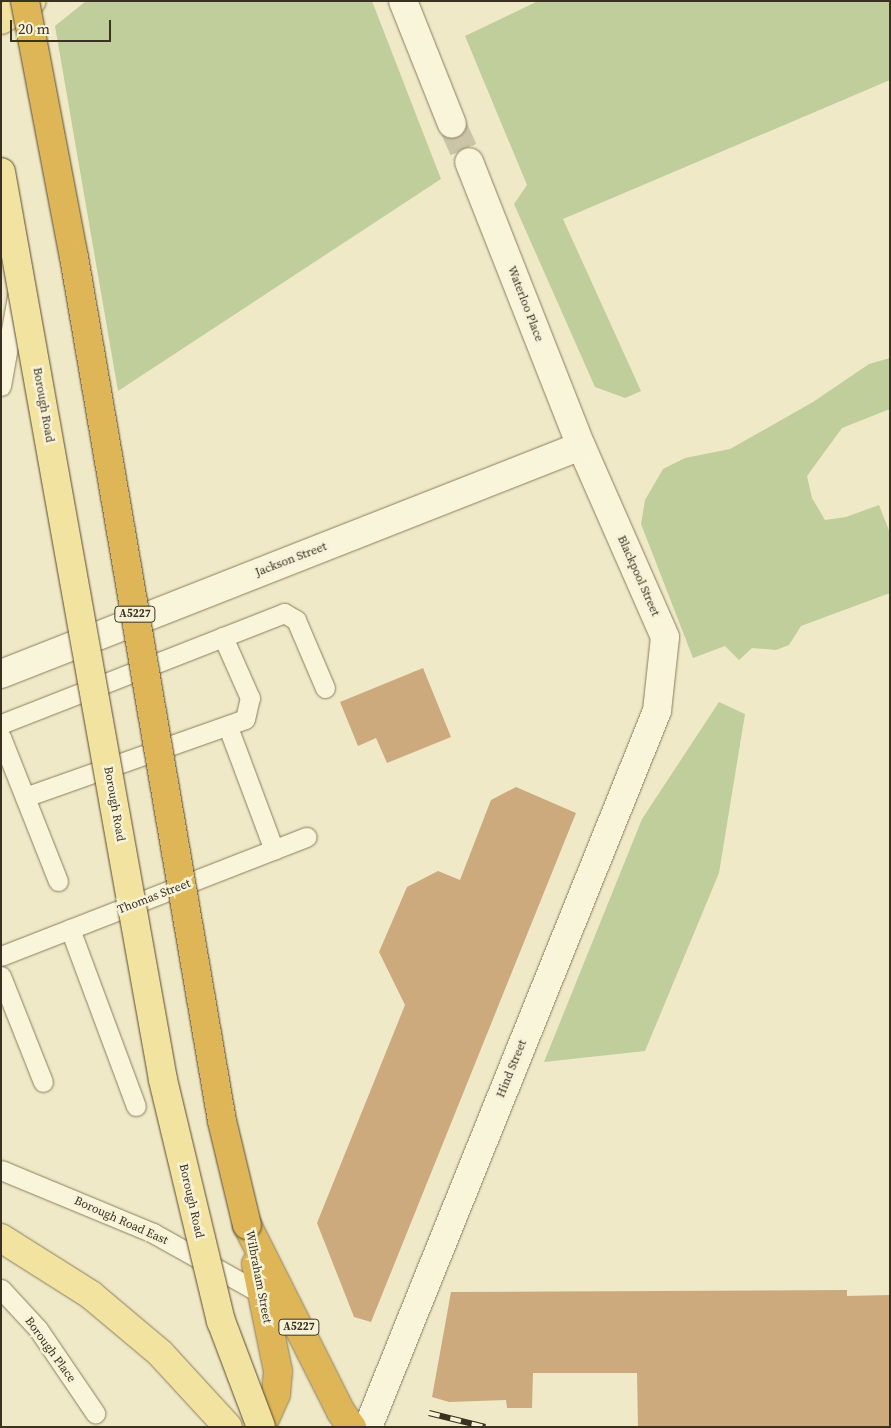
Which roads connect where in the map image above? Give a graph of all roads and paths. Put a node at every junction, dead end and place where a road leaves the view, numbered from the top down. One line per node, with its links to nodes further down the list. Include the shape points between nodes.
1 (25, 1): 28 (highway, A5227, bridge, via 75,267 222,1121)
2 (31, 1): 4 (main road)
3 (404, 1): 5 (street)
4 (1, 20)
5 (452, 124)
6 (469, 162): 10 (street, Waterloo Place)
7 (1, 172): 8 (main road, Borough Road, bridge)
8 (20, 273): 9 (lane, bridge); 34 (main road, Borough Road, bridge, via 163,1080 221,1321)
9 (1, 386)
10 (581, 446): 12 (street, Jackson Street); 14 (street, Blackpool Street, via 665,637)
11 (223, 637): 13 (lane, via 284,613 292,615); 15 (lane); 16 (lane, via 250,698 249,714)
12 (1, 674)
13 (324, 688)
14 (657, 711): 36 (street, Hind Street)
15 (1, 724)
16 (228, 727): 18 (lane); 20 (lane)
17 (1, 737): 18 (lane)
18 (25, 797): 21 (lane)
19 (307, 837): 20 (lane, Thomas Street)
20 (274, 850): 22 (lane, Thomas Street)
21 (58, 882)
22 (70, 929): 23 (lane, Thomas Street); 26 (lane)
23 (1, 956)
24 (1, 976): 25 (lane)
25 (44, 1082)
26 (136, 1106)
27 (1, 1170): 31 (lane, Borough Road East, via 152,1233)
28 (247, 1225): 31 (highway, Wilbraham Street / A5227); 35 (highway, Wilbraham Street / A5227, via 341,1412)
29 (1, 1238): 33 (main road, via 91,1295 160,1354)
30 (1, 1289): 32 (lane, Borough Place, via 38,1329)
31 (264, 1295): 34 (highway, Wilbraham Street / A5227, via 278,1371 276,1394)
32 (95, 1413)
33 (228, 1427)
34 (261, 1427)
35 (352, 1427)
36 (368, 1427)

